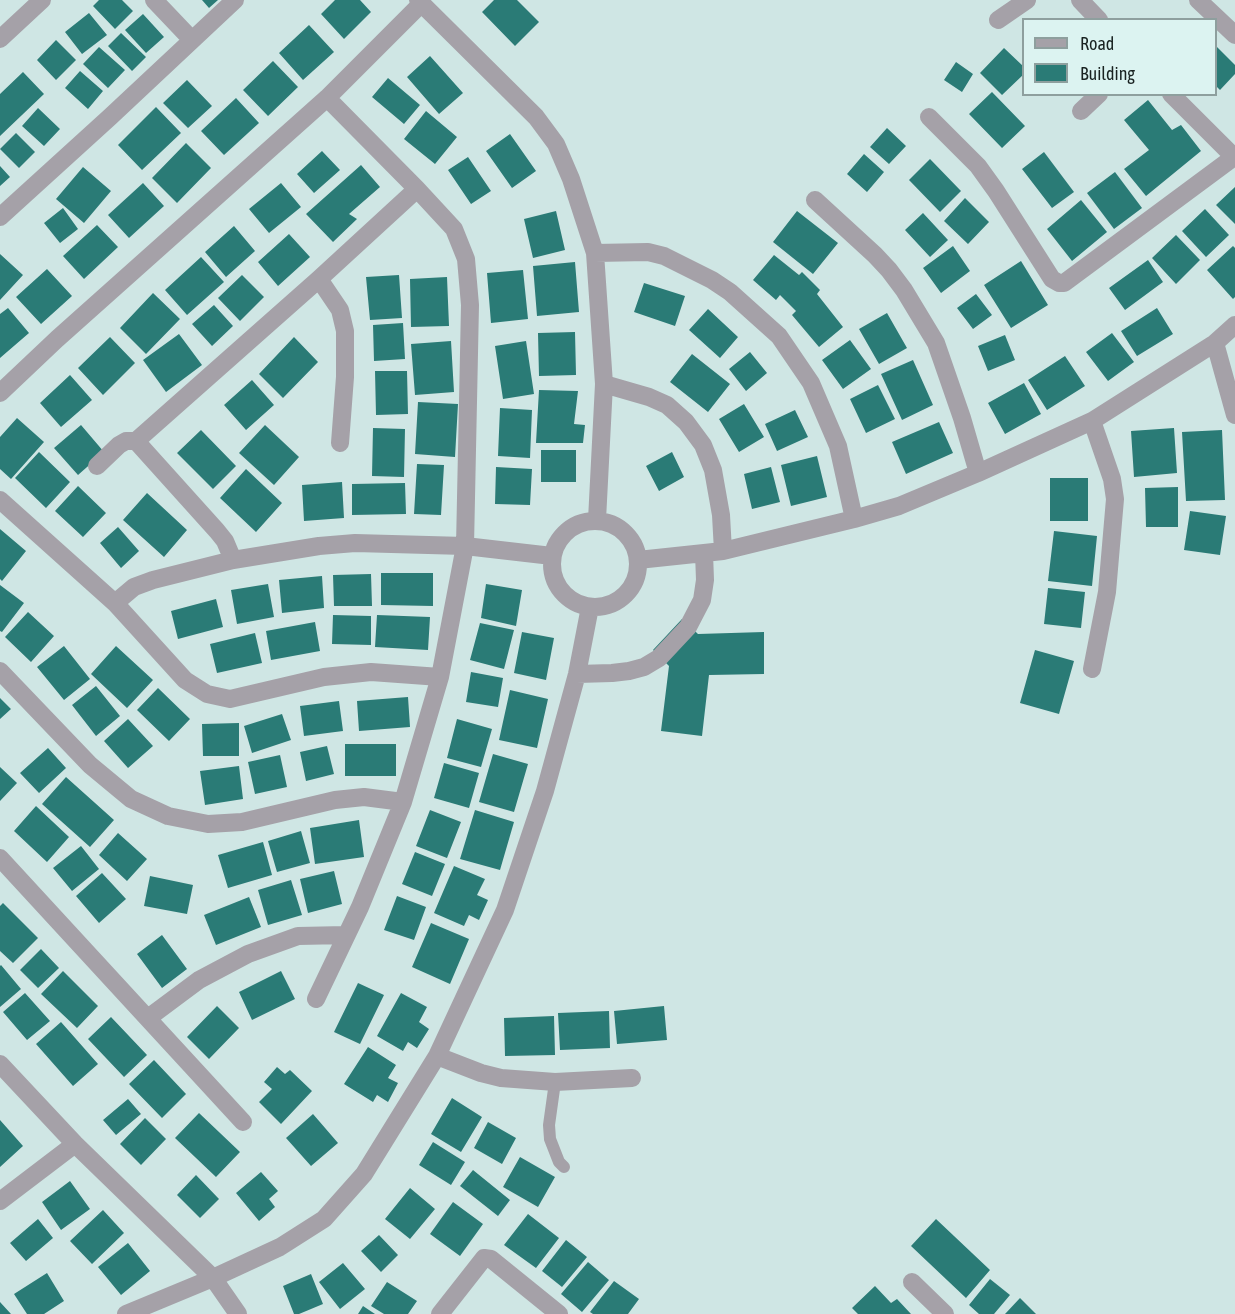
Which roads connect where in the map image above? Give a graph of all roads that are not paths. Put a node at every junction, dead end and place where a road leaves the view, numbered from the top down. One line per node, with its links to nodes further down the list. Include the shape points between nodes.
1 (42, 0): 11 (street)
2 (154, 0): 12 (street)
3 (235, 0): 12 (street)
4 (1028, 0): 9 (street)
5 (1080, 0): 8 (street)
6 (1198, 0): 10 (street)
7 (420, 2): 15 (street); 22 (street, via 536,117 555,144)
8 (1097, 18)
9 (998, 20)
10 (1235, 35)
11 (0, 39)
12 (192, 40): 21 (street)
13 (1097, 96): 16 (street)
14 (1173, 96): 18 (street)
15 (327, 98): 19 (street); 27 (street)
16 (1081, 111)
17 (929, 117): 18 (street, via 978,166 1052,279 1059,283)
18 (1234, 157)
19 (417, 189): 23 (street); 37 (street, via 454,229 466,259 470,305)
20 (815, 200): 33 (street, via 890,270 936,343)
21 (0, 217)
22 (595, 253): 26 (street); 35 (street, via 648,252 664,256 730,292 779,336 811,383 838,446)
23 (319, 279): 30 (street); 31 (street, via 340,310 345,331)
24 (1235, 325): 25 (street)
25 (1215, 343): 28 (street); 29 (street)
26 (604, 384): 36 (street); 38 (street, via 667,405 686,422 703,446 713,470)
27 (0, 393)
28 (1235, 415)
29 (1092, 421): 33 (street); 45 (street, via 1115,499 1108,584)
30 (136, 441): 32 (street, via 119,445); 41 (street, via 218,531)
31 (340, 443)
32 (97, 466)
33 (978, 472): 35 (street, via 899,506)
34 (0, 500): 43 (street)
35 (854, 519): 38 (street)
36 (597, 520): 40 (street, via 568,530); 42 (street, via 625,532)
37 (465, 546): 40 (street); 41 (street, via 343,544); 48 (street)
38 (723, 551): 39 (street)
39 (704, 553): 42 (street); 47 (street, via 702,600 688,627 659,658 628,671)
40 (552, 556): 44 (street, via 556,584 564,595)
41 (233, 560): 43 (street, via 153,580 135,587)
42 (638, 560): 44 (street, via 630,589 619,600)
43 (115, 603): 48 (street, via 185,680 207,694 230,699 324,677 371,672)
44 (590, 607): 47 (street)
45 (1092, 669)
46 (0, 671): 49 (street, via 90,765 130,799 168,816 208,824 242,822 335,800)
47 (577, 674): 54 (street, via 545,791 505,910)
48 (440, 677): 49 (street)
49 (403, 802): 51 (street)
50 (0, 858): 53 (street)
51 (346, 935): 52 (street); 53 (street, via 298,936 248,954 199,980)
52 (316, 999)
53 (148, 1018): 58 (street)
54 (437, 1056): 57 (street, via 501,1078); 62 (street, via 364,1174 324,1219 280,1247)
55 (0, 1064): 59 (street)
56 (632, 1078): 57 (street)
57 (555, 1082): 60 (lane, via 550,1139)
58 (243, 1122)
59 (75, 1144): 61 (street); 62 (street)
60 (564, 1167)
61 (0, 1201)
62 (213, 1278): 64 (street); 65 (street)
63 (912, 1282): 68 (street)
64 (126, 1314)
65 (237, 1314)
66 (440, 1314): 67 (street, via 484,1258 492,1259)
67 (559, 1314)
68 (945, 1314)

